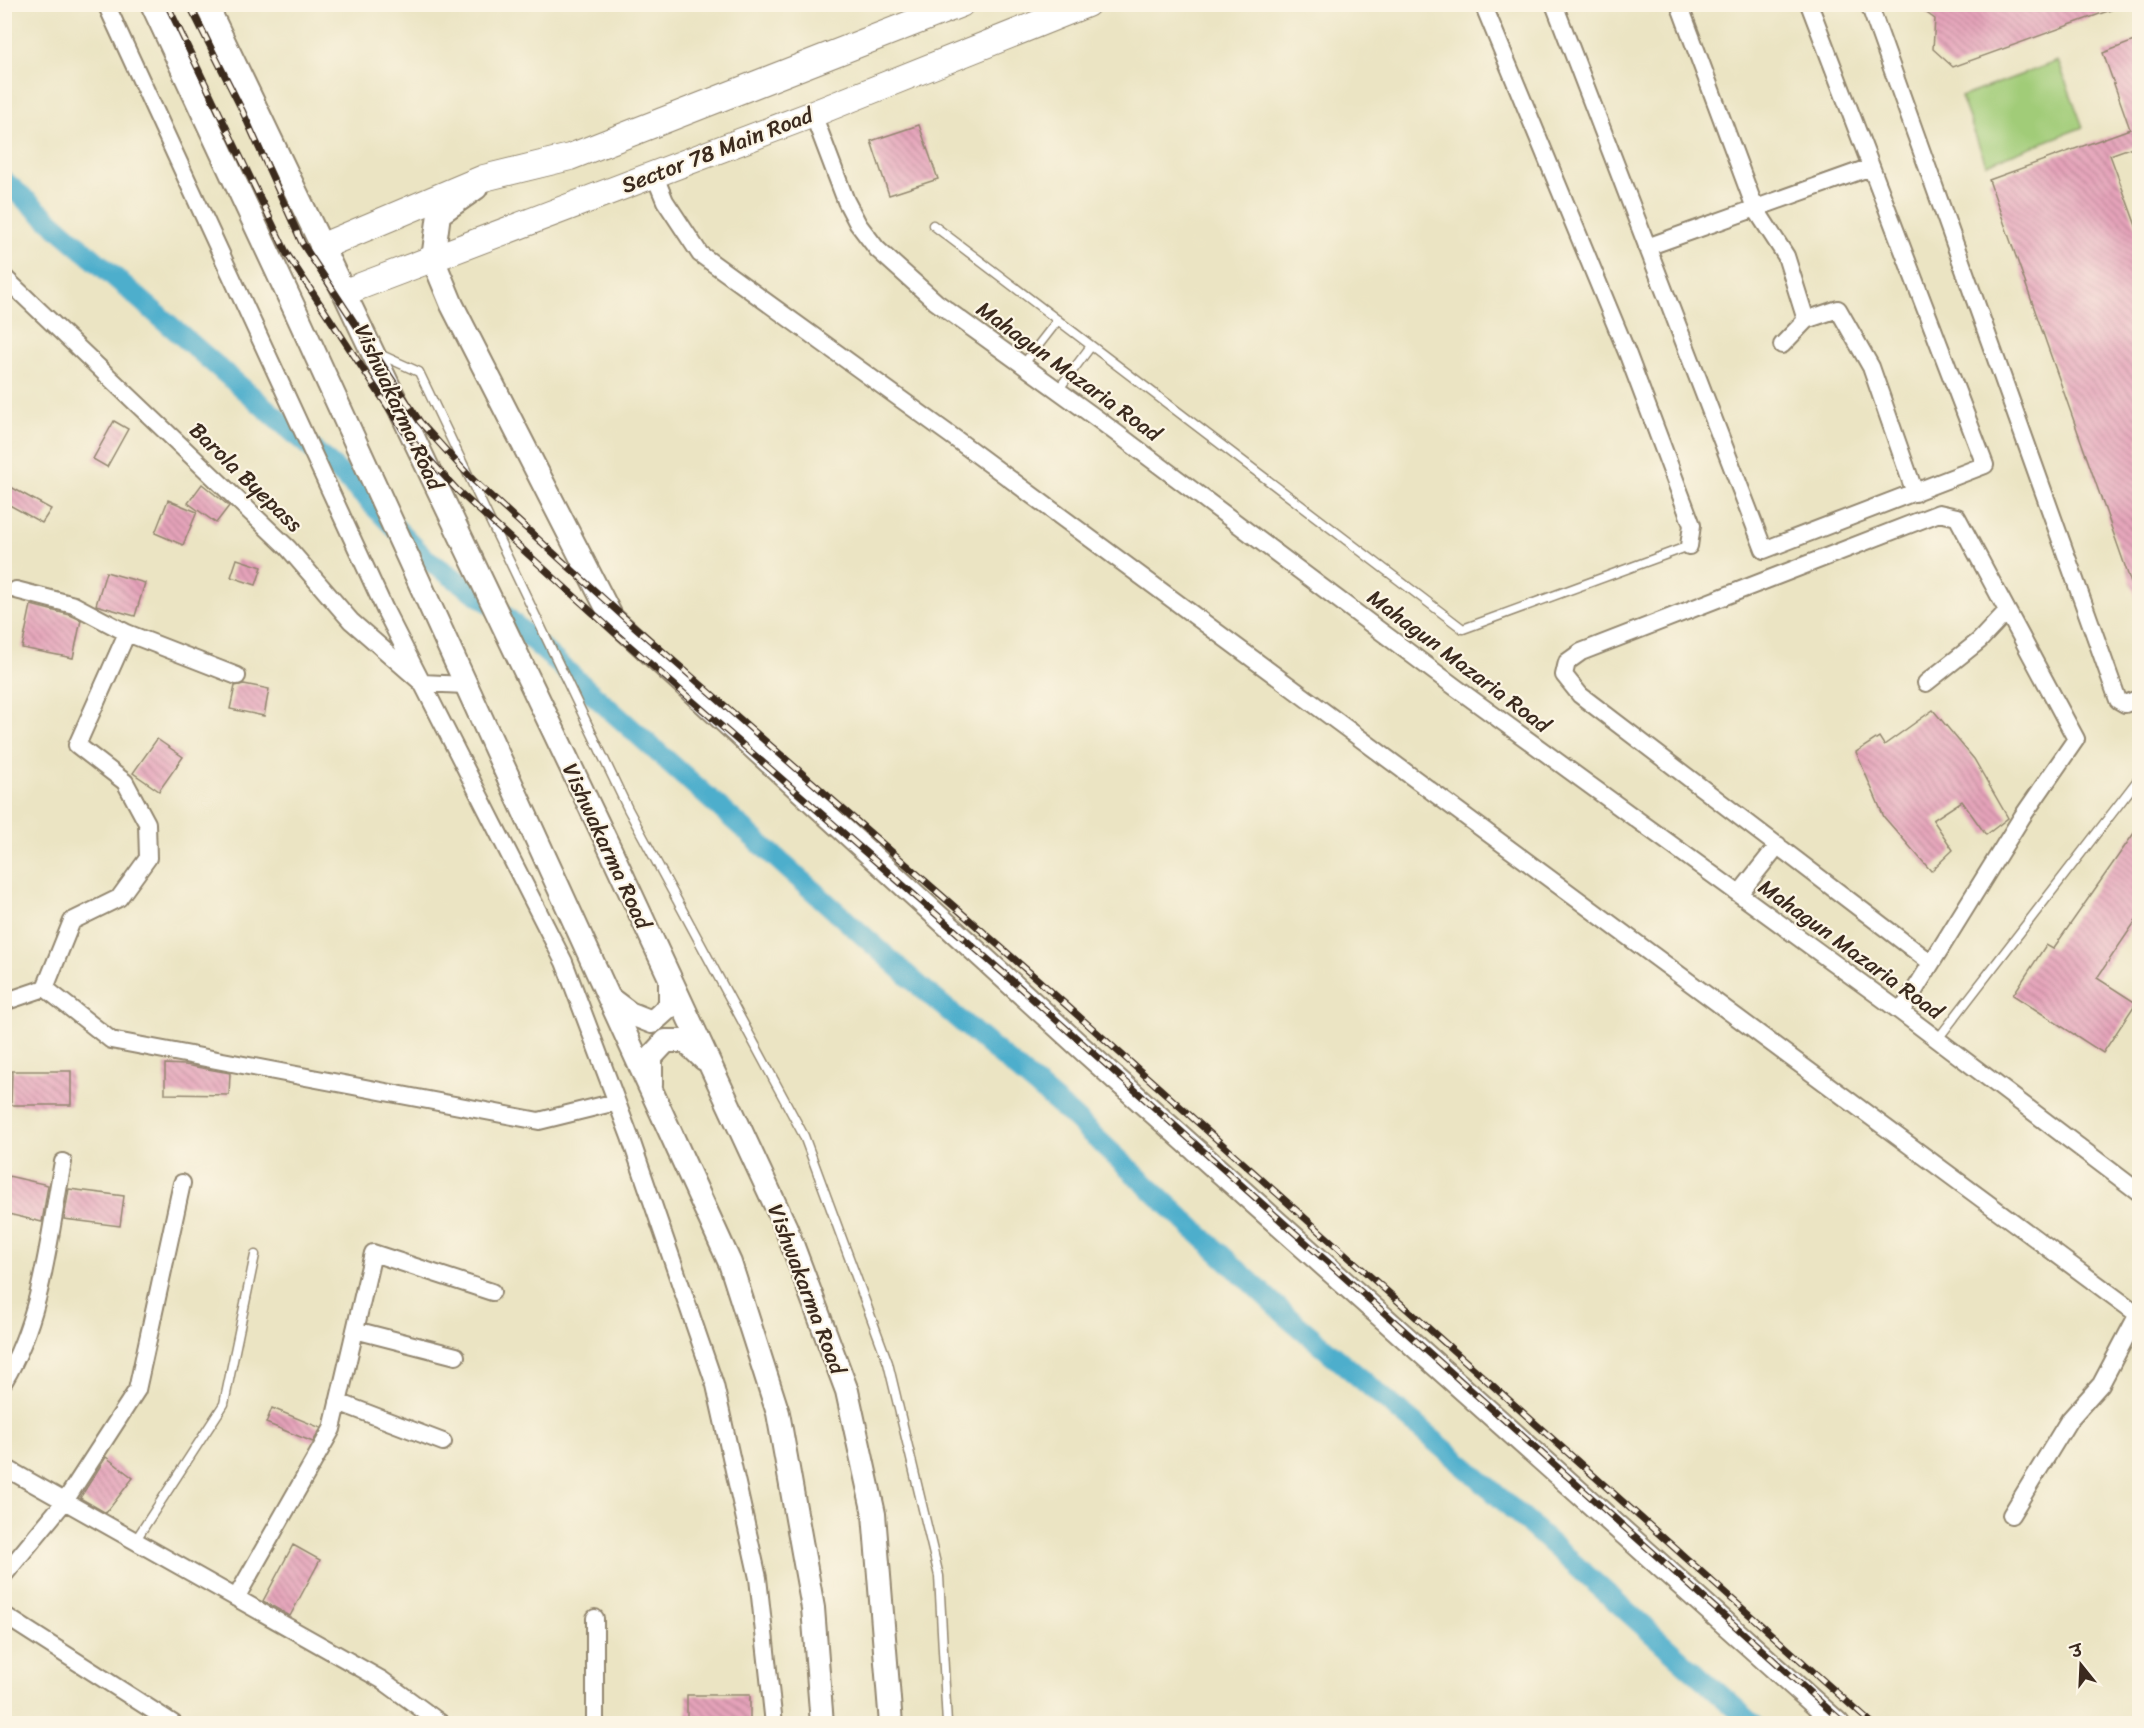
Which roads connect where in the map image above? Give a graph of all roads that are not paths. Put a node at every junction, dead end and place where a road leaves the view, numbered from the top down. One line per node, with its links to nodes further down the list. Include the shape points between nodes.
1 (106, 4): 35 (street)
2 (152, 4): 37 (main road)
3 (206, 4): 17 (main road, Vishwakarma Road)
4 (1484, 4): 30 (street, via 1629,355 1692,525)
5 (1554, 4): 18 (street)
6 (1679, 4): 15 (street)
7 (1809, 4): 12 (street)
8 (1869, 4): 38 (street, via 2118,700 2125,704)
9 (1086, 5): 11 (main road, Sector 78 Main Road)
10 (945, 7): 14 (main road, Sector 78 Main Road, via 570,157)
11 (813, 114): 13 (main road, Sector 78 Main Road); 27 (street, Mahagun Mazaria Road, via 846,201 877,249 936,302)
12 (1871, 167): 15 (street); 29 (street, via 1985,465)
13 (654, 174): 19 (main road, Sector 78 Main Road); 57 (street, via 665,201 700,254 970,449)
14 (484, 178): 17 (main road, Sector 78 Main Road); 19 (main road, via 472,192 439,214)
15 (1755, 208): 18 (street); 23 (street, via 1786,256)
16 (933, 225): 22 (lane)
17 (323, 246): 21 (main road, Vishwakarma Road)
18 (1647, 247): 29 (street, via 1764,550)
19 (433, 259): 21 (main road, Sector 78 Main Road); 78 (main road, via 452,305 612,618 1086,1052)
20 (4, 278): 35 (street, Barola Byepass, via 288,548 351,621)
21 (345, 292): 26 (main road, Vishwakarma Road)
22 (1058, 320): 25 (lane); 27 (lane)
23 (1806, 320): 24 (street); 29 (street, via 1838,309 1871,367)
24 (1782, 345)
25 (1091, 346): 28 (lane); 30 (lane, via 1463,629)
26 (372, 351): 43 (main road, Vishwakarma Road); 77 (lane, via 419,372 628,809 804,1136 888,1363 939,1576)
27 (1023, 365): 28 (street, Mahagun Mazaria Road)
28 (1058, 390): 41 (street, Mahagun Mazaria Road)
29 (1915, 493)
30 (1689, 546)
31 (16, 590): 33 (street, via 74,605)
32 (2007, 611): 36 (street, via 1979,641); 40 (street, via 1957,517 1939,513 1581,652 1567,662 1564,675 1580,695); 42 (street, via 2076,739)
33 (126, 633): 34 (street); 44 (street, via 77,745 125,782 147,823 148,858 119,898 72,921)
34 (237, 676)
35 (422, 683): 37 (street); 51 (street, via 564,962)
36 (1926, 683)
37 (465, 685): 45 (main road)
38 (2139, 698)
39 (2139, 777): 48 (lane)
40 (1778, 845): 41 (street); 42 (street)
41 (1739, 894): 47 (street, Mahagun Mazaria Road)
42 (1930, 962): 47 (street)
43 (670, 982): 45 (main road, via 670,1006 651,1022 629,1013); 49 (main road, Vishwakarma Road)
44 (45, 988): 46 (street); 51 (street, via 111,1040 539,1120)
45 (609, 998): 50 (main road)
46 (4, 1002)
47 (1901, 1012): 48 (street, Mahagun Mazaria Road)
48 (1937, 1040): 54 (street, Mahagun Mazaria Road)
49 (708, 1062): 50 (main road, via 685,1041 666,1041 651,1057); 76 (main road, Vishwakarma Road, via 786,1228 847,1391 874,1514)
50 (651, 1090): 75 (main road, via 730,1263 778,1413 813,1608)
51 (616, 1102): 74 (street, via 715,1385 758,1578)
52 (63, 1162): 60 (street, via 36,1302 21,1354)
53 (182, 1183): 64 (street, via 137,1390)
54 (2139, 1193)
55 (255, 1255): 66 (lane, via 224,1404)
56 (492, 1292): 58 (street, via 373,1253)
57 (2139, 1315): 65 (street, via 2100,1384 2052,1444)
58 (355, 1330): 59 (street); 61 (street)
59 (456, 1356)
60 (4, 1381)
61 (338, 1402): 62 (street); 68 (street, via 332,1429)
62 (444, 1442)
63 (4, 1467): 64 (street)
64 (65, 1501): 66 (street); 67 (street)
65 (2011, 1515)
66 (135, 1540): 68 (street)
67 (4, 1575)
68 (236, 1598): 72 (street, via 382,1680)
69 (4, 1615): 71 (street)
70 (595, 1618): 73 (street)
71 (174, 1724)
72 (442, 1724)
73 (596, 1724)
74 (774, 1724)
75 (822, 1724)
76 (891, 1724)
77 (947, 1724)
78 (1838, 1724)

